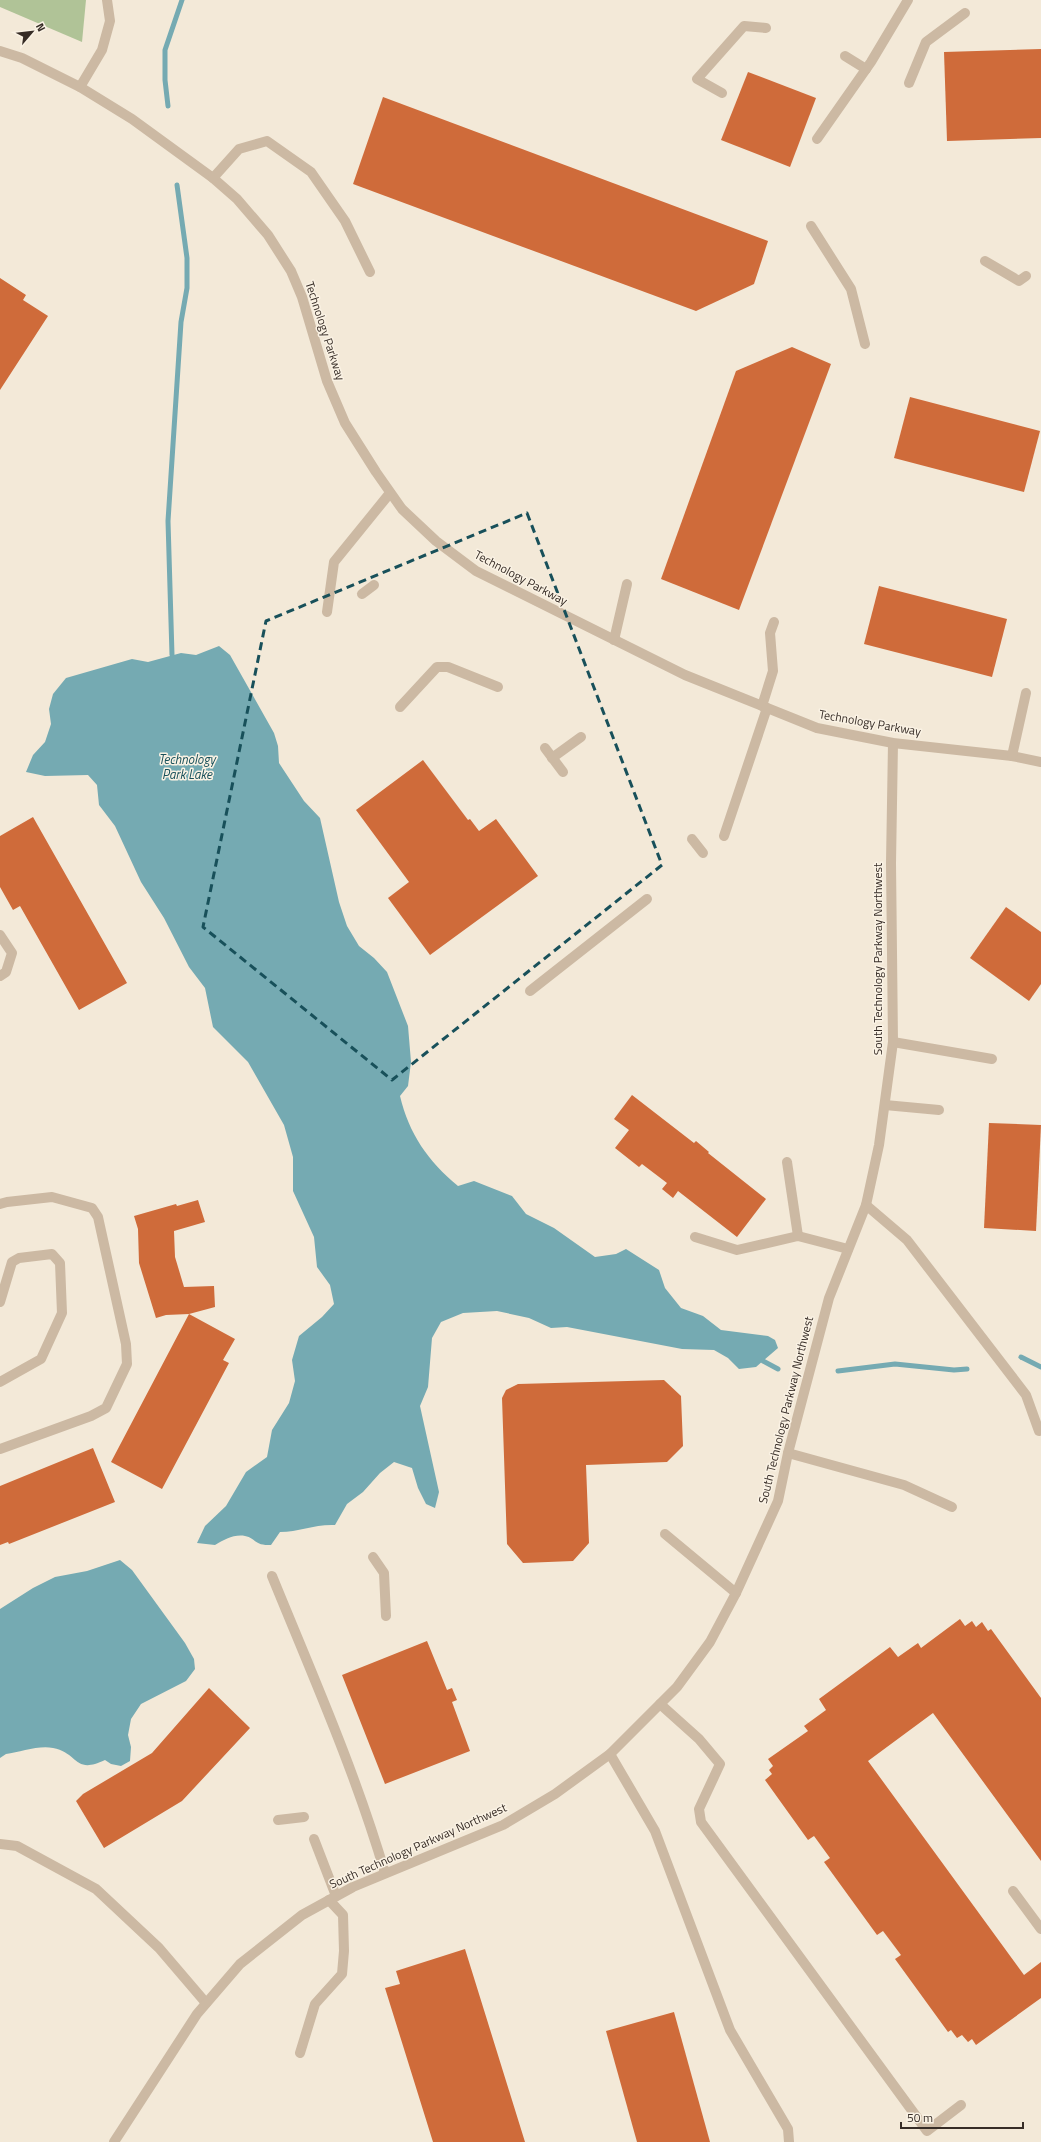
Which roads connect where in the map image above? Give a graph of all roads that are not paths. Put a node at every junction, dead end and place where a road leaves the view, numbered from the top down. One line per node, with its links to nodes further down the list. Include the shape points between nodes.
1 (107, 0): 9 (street, via 110,21 102,50)
2 (908, 0): 7 (street)
3 (965, 14): 8 (street, via 926,42)
4 (766, 28): 10 (street, via 744,26 697,80)
5 (0, 51): 9 (street, Technology Parkway, via 22,58)
6 (845, 56): 7 (street)
7 (866, 69): 11 (street)
8 (909, 83)
9 (80, 87): 12 (street, Technology Parkway, via 132,119)
10 (722, 93)
11 (816, 139)
12 (213, 178): 15 (street, via 239,149 267,141 311,172 345,221); 18 (street, Technology Parkway, via 237,199 268,235 291,271 302,297 327,381 345,423)
13 (811, 226): 17 (street, via 850,289)
14 (985, 262): 16 (street, via 1019,281)
15 (370, 272)
16 (1026, 276)
17 (865, 344)
18 (390, 493): 22 (street, via 334,562); 24 (street, Technology Parkway, via 402,509 436,541 476,571)
19 (627, 584): 24 (street)
20 (374, 585): 21 (street)
21 (362, 594)
22 (327, 612)
23 (774, 622): 28 (street, via 770,633 773,671)
24 (614, 640): 28 (street, Technology Parkway, via 685,675)
25 (498, 687): 27 (street, via 448,667 437,667)
26 (1026, 693): 32 (street)
27 (400, 707)
28 (764, 707): 30 (street, Technology Parkway, via 817,728); 36 (street)
29 (581, 737): 33 (street)
30 (893, 743): 32 (street, Technology Parkway); 43 (street, South Technology Parkway Northwest)
31 (545, 748): 33 (street)
32 (1012, 756): 34 (street, Technology Parkway)
33 (552, 758): 35 (street)
34 (1041, 762)
35 (563, 772)
36 (724, 836)
37 (692, 839): 38 (street)
38 (703, 853)
39 (647, 899): 42 (street)
40 (0, 935): 41 (street, via 12,953 6,972)
41 (0, 976)
42 (530, 991)
43 (893, 1042): 44 (street); 45 (street, South Technology Parkway Northwest)
44 (992, 1059)
45 (885, 1105): 46 (street); 49 (street, South Technology Parkway Northwest)
46 (939, 1110)
47 (787, 1162): 50 (street)
48 (0, 1204): 56 (street, via 52,1197 92,1208 98,1217 126,1344 127,1364 106,1408 91,1416)
49 (866, 1205): 52 (street, South Technology Parkway Northwest); 55 (street, via 907,1240 1026,1395)
50 (798, 1236): 51 (street, via 737,1250); 52 (street)
51 (695, 1237)
52 (848, 1249): 57 (street, South Technology Parkway Northwest, via 829,1298)
53 (0, 1302): 54 (street, via 12,1262 19,1258 52,1254 60,1263 62,1314 41,1360)
54 (0, 1382)
55 (1039, 1431)
56 (0, 1449)
57 (788, 1453): 58 (street, via 904,1485); 62 (street, South Technology Parkway Northwest, via 778,1501)
58 (952, 1507)
59 (666, 1534): 62 (street)
60 (373, 1557): 63 (street, via 384,1573)
61 (272, 1576): 70 (street, via 349,1766)
62 (736, 1593): 64 (street, South Technology Parkway Northwest, via 710,1642 677,1687)
63 (386, 1616)
64 (660, 1704): 65 (street, South Technology Parkway Northwest); 76 (street, via 699,1739 720,1764 699,1810 701,1822 927,2131)
65 (610, 1754): 70 (street, South Technology Parkway Northwest, via 556,1794 503,1825); 78 (street, via 655,1831 730,2030 788,2129)
66 (304, 1817): 67 (street)
67 (278, 1820)
68 (314, 1839): 72 (street)
69 (0, 1844): 74 (street, via 17,1846 96,1889 159,1948)
70 (385, 1873): 72 (street, South Technology Parkway Northwest)
71 (1013, 1891): 73 (street)
72 (332, 1898): 74 (street, South Technology Parkway Northwest, via 302,1915 240,1964); 75 (street, via 343,1915 342,1974 315,2004)
73 (1041, 1929)
74 (206, 2003): 77 (street, South Technology Parkway Northwest)
75 (300, 2053)
76 (961, 2105)
77 (114, 2142)
78 (788, 2142)

